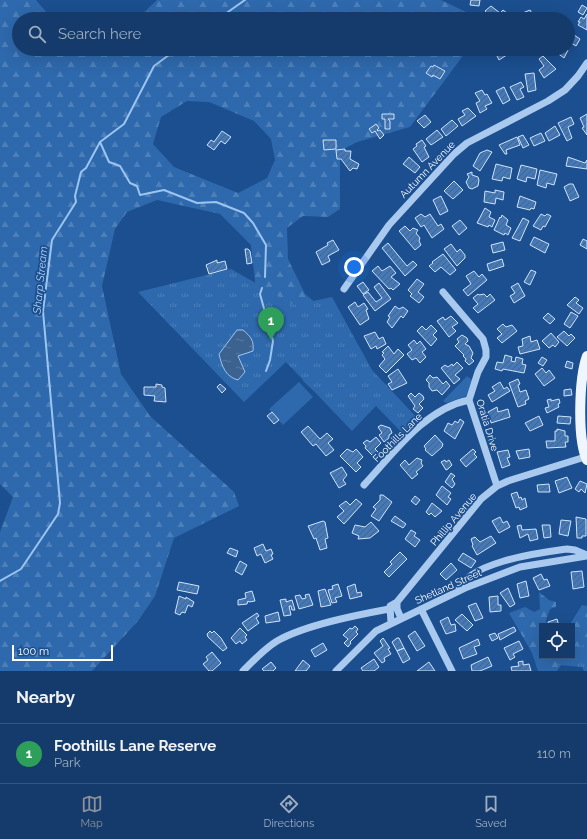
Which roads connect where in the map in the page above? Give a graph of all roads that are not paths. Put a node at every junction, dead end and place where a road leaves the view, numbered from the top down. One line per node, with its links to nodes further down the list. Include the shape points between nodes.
1 (587, 63): 2 (street, Autumn Avenue, via 565,90 467,143 454,154 389,225)
2 (344, 289)
3 (443, 292): 5 (street, Oratia Drive, via 483,339 486,350 486,357)
4 (587, 356): 6 (main road, via 580,386)
5 (469, 400): 7 (street, Foothills Lane, via 457,402 422,424); 8 (street, Oratia Drive)
6 (586, 459): 8 (street, Phillip Avenue)
7 (364, 485)
8 (497, 486): 11 (street, Phillip Avenue, via 481,499)
9 (587, 556): 10 (street, Shetland Street, via 520,567); 10 (street, via 567,549 516,557 474,574 460,584)
10 (457, 592): 13 (street, Shetland Street)
11 (397, 602): 12 (street, Phillip Avenue); 14 (street)
12 (389, 609): 15 (street); 16 (street, Phillip Avenue, via 303,631 279,640)
13 (421, 609): 14 (street, Shetland Street); 18 (street)
14 (401, 618): 15 (street, Shetland Street)
15 (391, 623): 17 (street, Shetland Street, via 369,636)
16 (243, 671)
17 (336, 671)
18 (452, 671)

